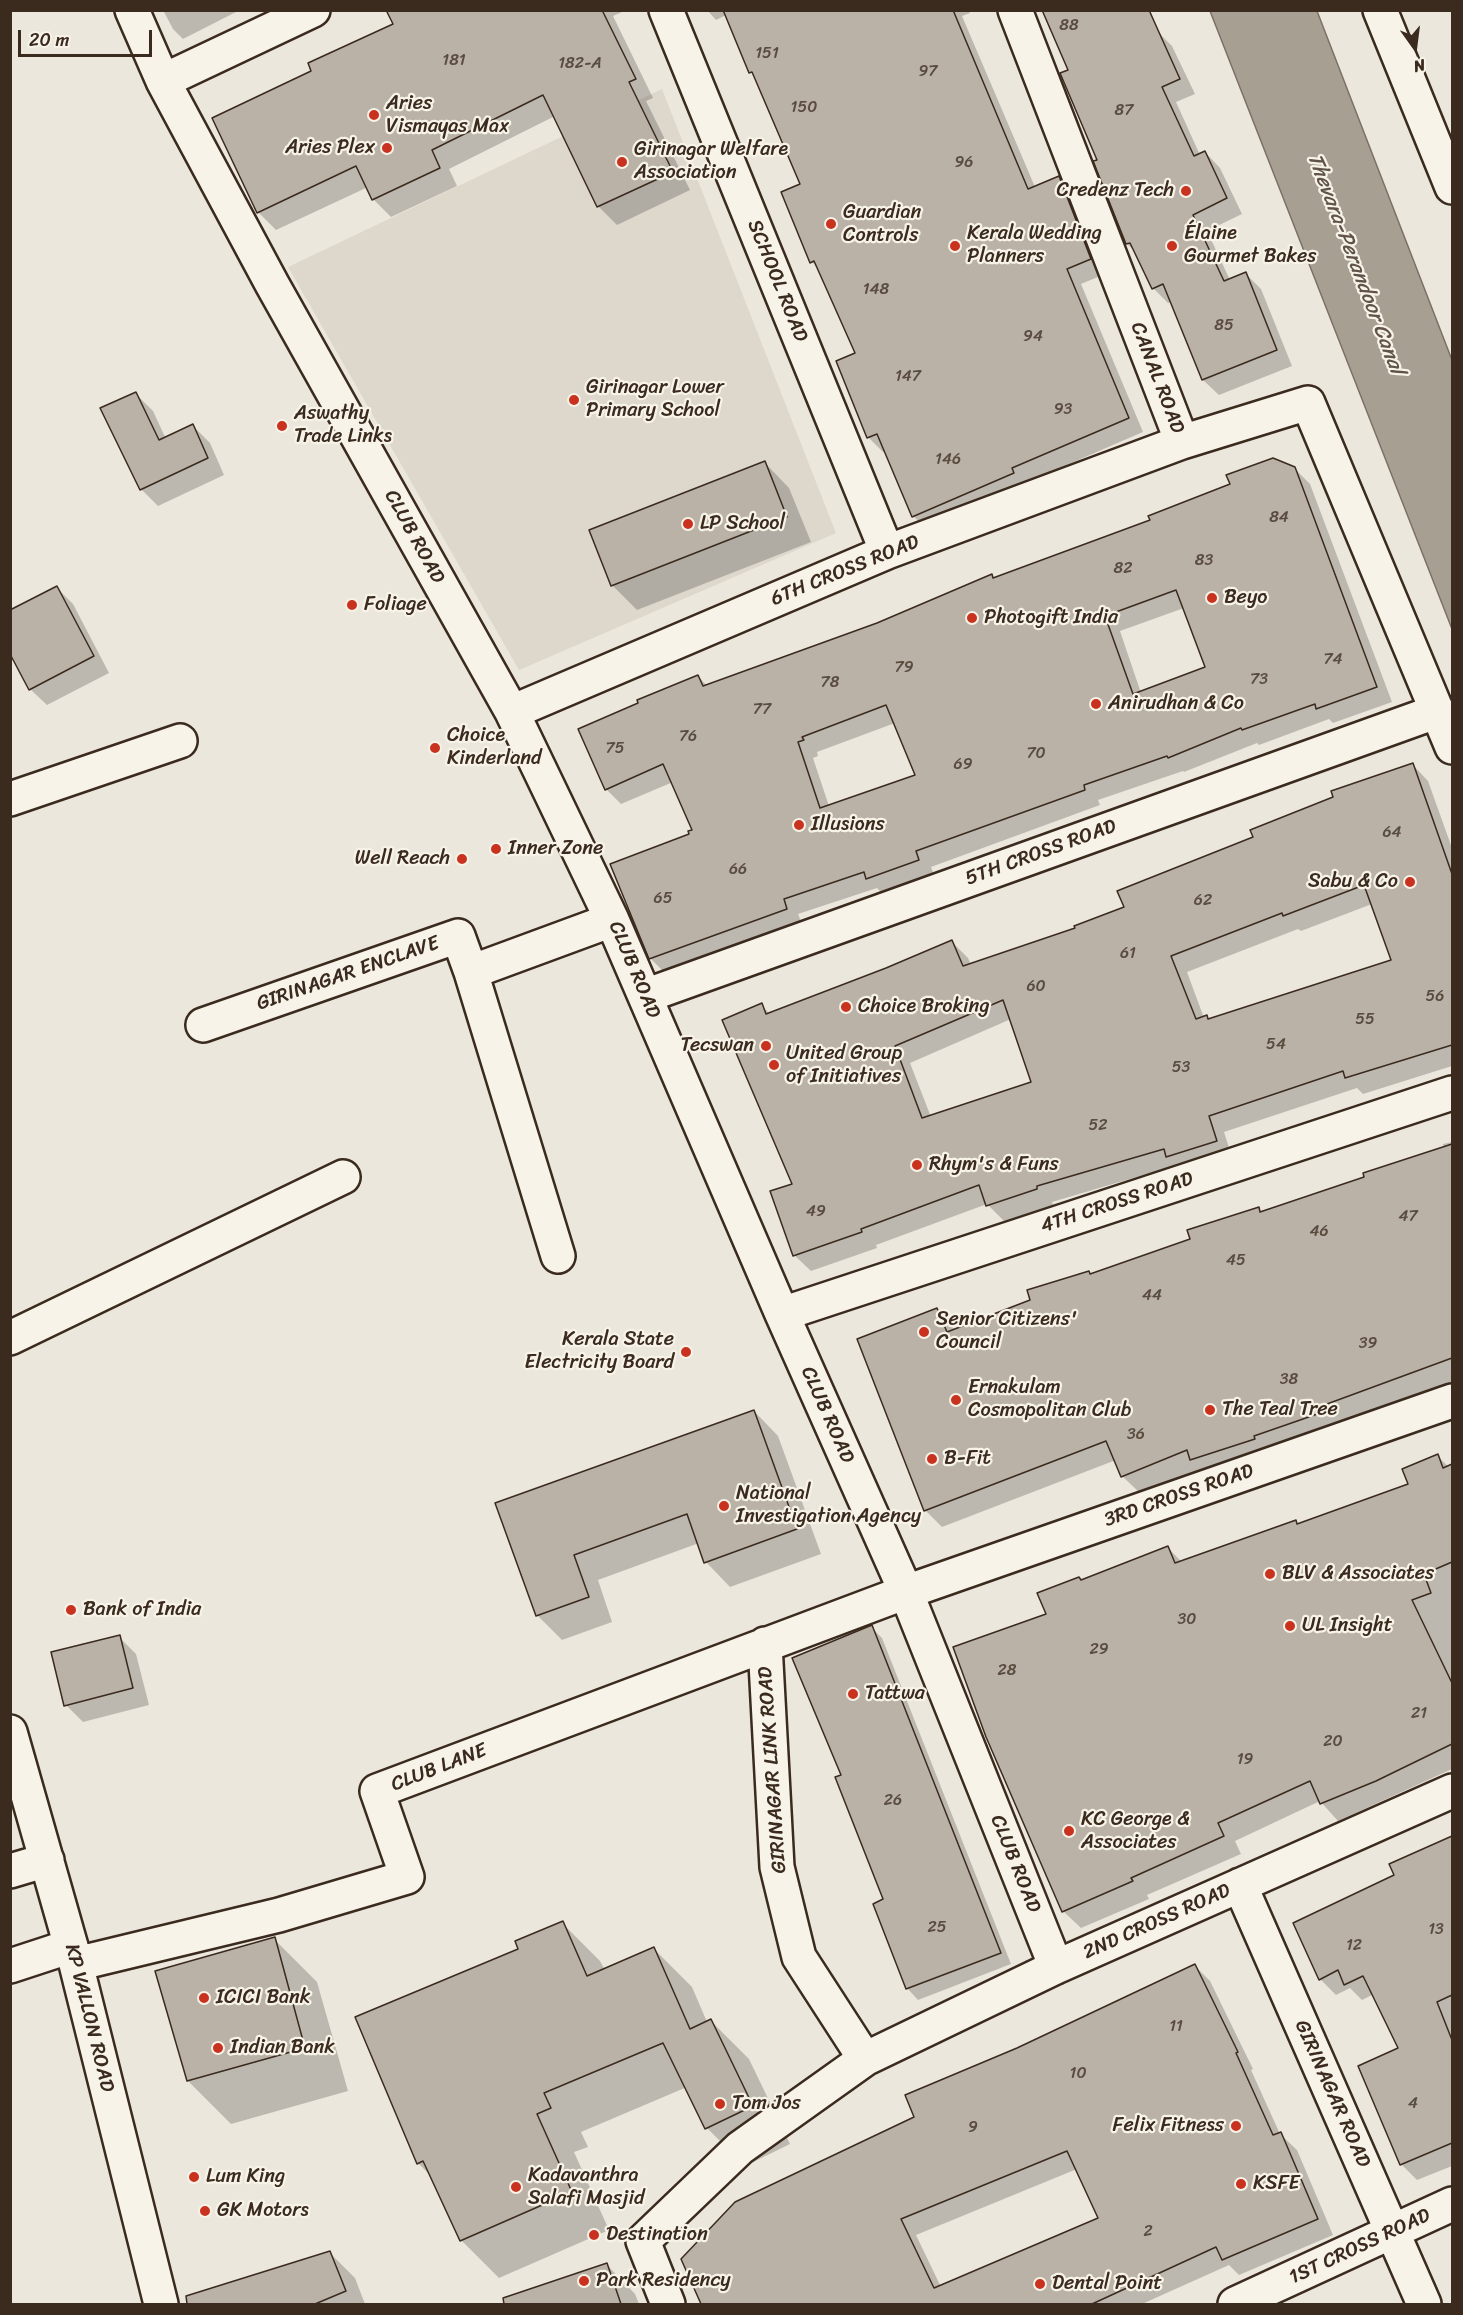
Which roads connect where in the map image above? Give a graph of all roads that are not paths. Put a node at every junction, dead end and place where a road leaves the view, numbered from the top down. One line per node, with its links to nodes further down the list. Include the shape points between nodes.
1 (132, 10): 6 (street, CLUB ROAD)
2 (313, 10): 6 (street)
3 (666, 10): 9 (street, SCHOOL ROAD)
4 (1014, 10): 8 (street, CANAL ROAD)
5 (1381, 11): 7 (street)
6 (163, 81): 11 (street, CLUB ROAD)
7 (1452, 187)
8 (1182, 442): 9 (street, 6TH CROSS ROAD); 10 (street, CANAL ROAD, via 1308,403)
9 (887, 552): 11 (street, 6TH CROSS ROAD)
10 (1438, 711): 13 (street, CANAL ROAD); 17 (street, 5TH CROSS ROAD)
11 (512, 712): 15 (street, CLUB ROAD)
12 (180, 741): 14 (street)
13 (1452, 747)
14 (10, 799)
15 (612, 920): 16 (street); 17 (street, CLUB ROAD)
16 (471, 972): 18 (street, GIRINAGAR ENCLAVE, via 458,936); 21 (street, GIRINAGAR ENCLAVE)
17 (645, 996): 22 (street, CLUB ROAD)
18 (203, 1025)
19 (1452, 1093): 22 (street, 4TH CROSS ROAD)
20 (343, 1177): 23 (street)
21 (558, 1256)
22 (782, 1314): 25 (street, CLUB ROAD)
23 (10, 1338)
24 (1452, 1401): 25 (street, 3RD CROSS ROAD)
25 (906, 1592): 26 (street, CLUB LANE); 34 (street, CLUB ROAD)
26 (765, 1644): 32 (street, CLUB LANE, via 377,1791 407,1877 279,1915); 35 (street, GIRINAGAR LINK ROAD, via 777,1867 799,1957)
27 (10, 1732): 29 (street, KP VALLON ROAD)
28 (1452, 1791): 31 (street, 2ND CROSS ROAD)
29 (47, 1860): 30 (street); 32 (street, KP VALLON ROAD)
30 (10, 1871)
31 (1240, 1885): 34 (street, 2ND CROSS ROAD); 37 (street, GIRINAGAR ROAD)
32 (73, 1955): 33 (street); 38 (street, KP VALLON ROAD)
33 (10, 1966)
34 (1056, 1967): 35 (street, 2ND CROSS ROAD)
35 (865, 2059): 39 (street, via 740,2148 643,2241)
36 (1452, 2204): 37 (street, 1ST CROSS ROAD)
37 (1393, 2231): 40 (street, 1ST CROSS ROAD); 41 (street, GIRINAGAR ROAD)
38 (161, 2304)
39 (668, 2304)
40 (1235, 2304)
41 (1424, 2304)

